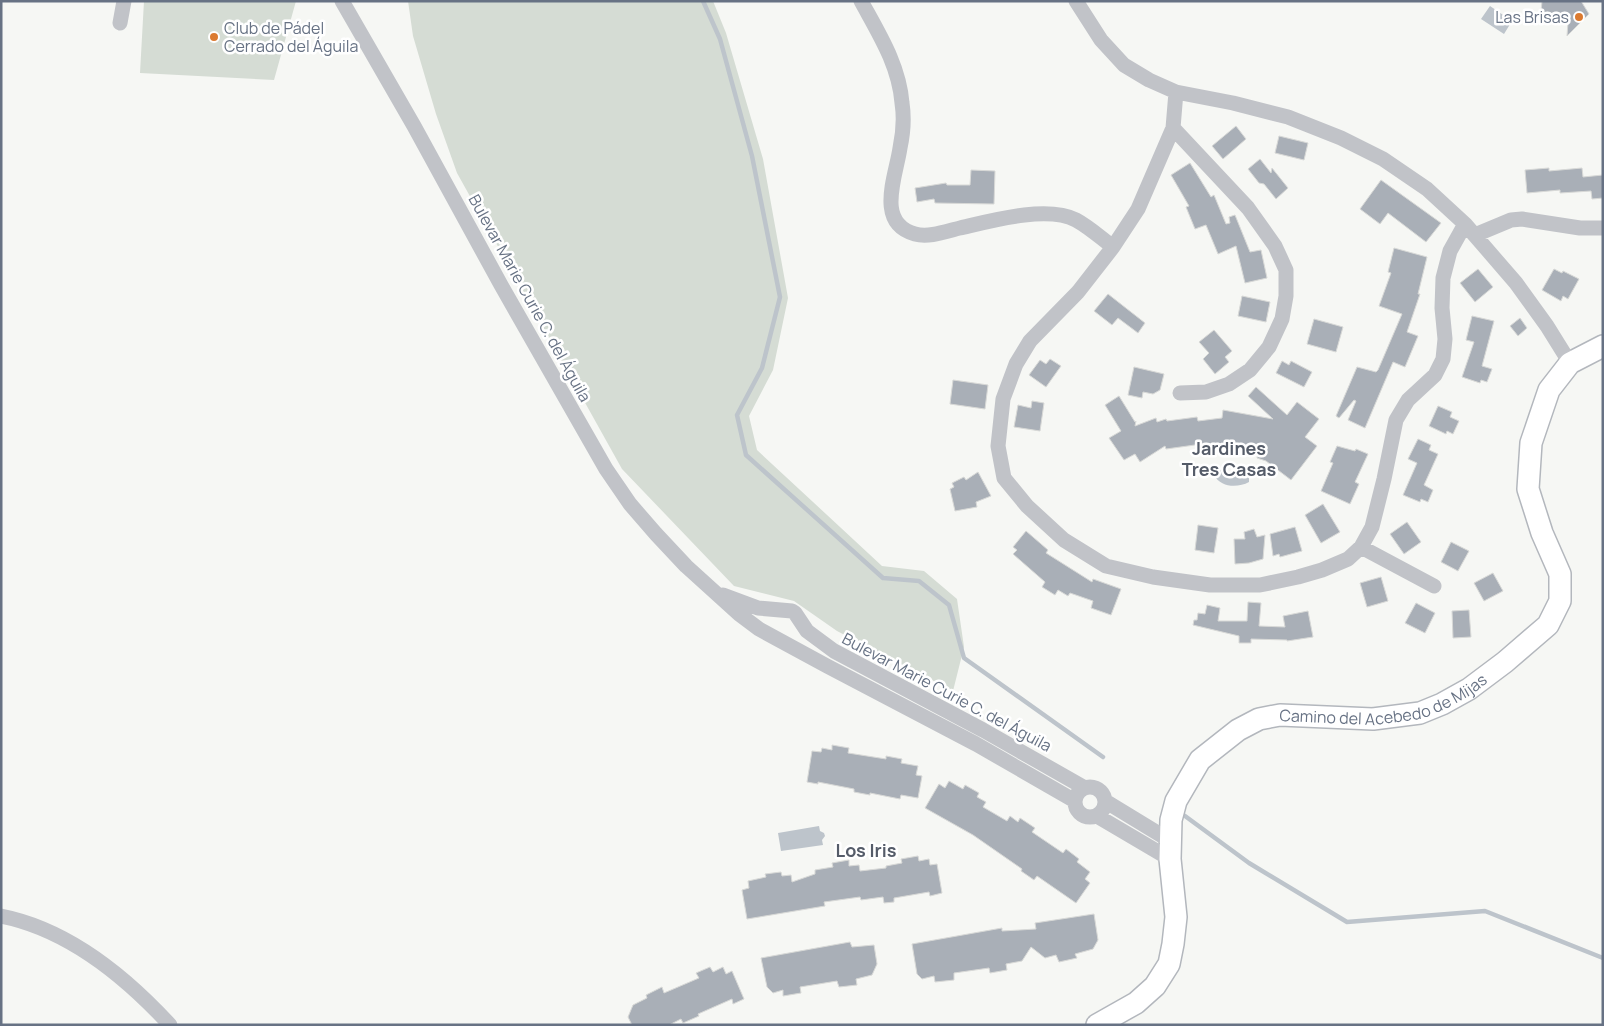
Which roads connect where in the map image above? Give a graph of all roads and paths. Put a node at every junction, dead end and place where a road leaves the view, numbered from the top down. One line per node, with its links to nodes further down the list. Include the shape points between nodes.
1 (342, 1): 14 (street, Bulevar Marie Curie C. del Águila, via 606,469 656,534)
2 (861, 1): 8 (street, via 897,71 902,103 901,146 890,204 894,218 903,229 916,235 930,234 1030,214 1056,215 1075,220)
3 (1076, 1): 4 (street, via 1101,40 1124,65)
4 (1176, 92): 5 (street); 7 (street, via 1288,117 1341,138 1383,159 1427,189)
5 (1174, 128): 8 (street, via 1138,209); 11 (street, via 1248,208 1275,246 1286,270 1282,319 1269,346 1250,370 1229,384 1206,392)
6 (1603, 228): 7 (street, via 1580,228 1522,219)
7 (1470, 230): 10 (street, via 1516,283); 12 (street, via 1450,251 1443,278 1443,359 1435,375 1408,400 1396,420 1372,527)
8 (1113, 247): 12 (street, via 1078,292 1030,341 1016,364 1003,399 998,446 1004,478 1027,506 1064,540 1106,566 1153,577 1210,584 1260,585 1298,577 1348,559)
9 (1603, 346): 10 (street, Camino del Acebedo de Mijas)
10 (1570, 363): 22 (street, Camino del Acebedo de Mijas, via 1549,390 1531,443 1528,489 1560,574 1560,601 1548,625 1469,689 1420,712 1373,719 1280,715 1259,719 1238,730 1200,760 1186,782 1170,820)
11 (1180, 393)
12 (1361, 547): 13 (street)
13 (1434, 586)
14 (715, 592): 15 (street, Bulevar Marie Curie C. del Águila, via 758,608); 17 (street, Bulevar Marie Curie C. del Águila, via 758,629)
15 (783, 610): 16 (street, Bulevar Marie Curie C. del Águila, via 792,611); 17 (street, via 770,621 770,627)
16 (799, 618): 17 (street, via 796,635 788,641); 18 (street, Bulevar Marie Curie C. del Águila, via 807,631 834,651)
17 (779, 640): 19 (street, Bulevar Marie Curie C. del Águila, via 976,744)
18 (1085, 788): 19 (street, via 1079,791); 20 (street, via 1098,789)
19 (1075, 801): 21 (street, via 1082,815)
20 (1105, 801): 21 (street); 22 (street)
21 (1097, 816): 22 (street)
22 (1169, 850): 25 (street, Camino del Acebedo de Mijas, via 1176,917 1169,964 1155,986 1136,1002)
23 (1, 916): 24 (street, via 36,925 76,944 121,978)
24 (170, 1025)
25 (1097, 1025)

